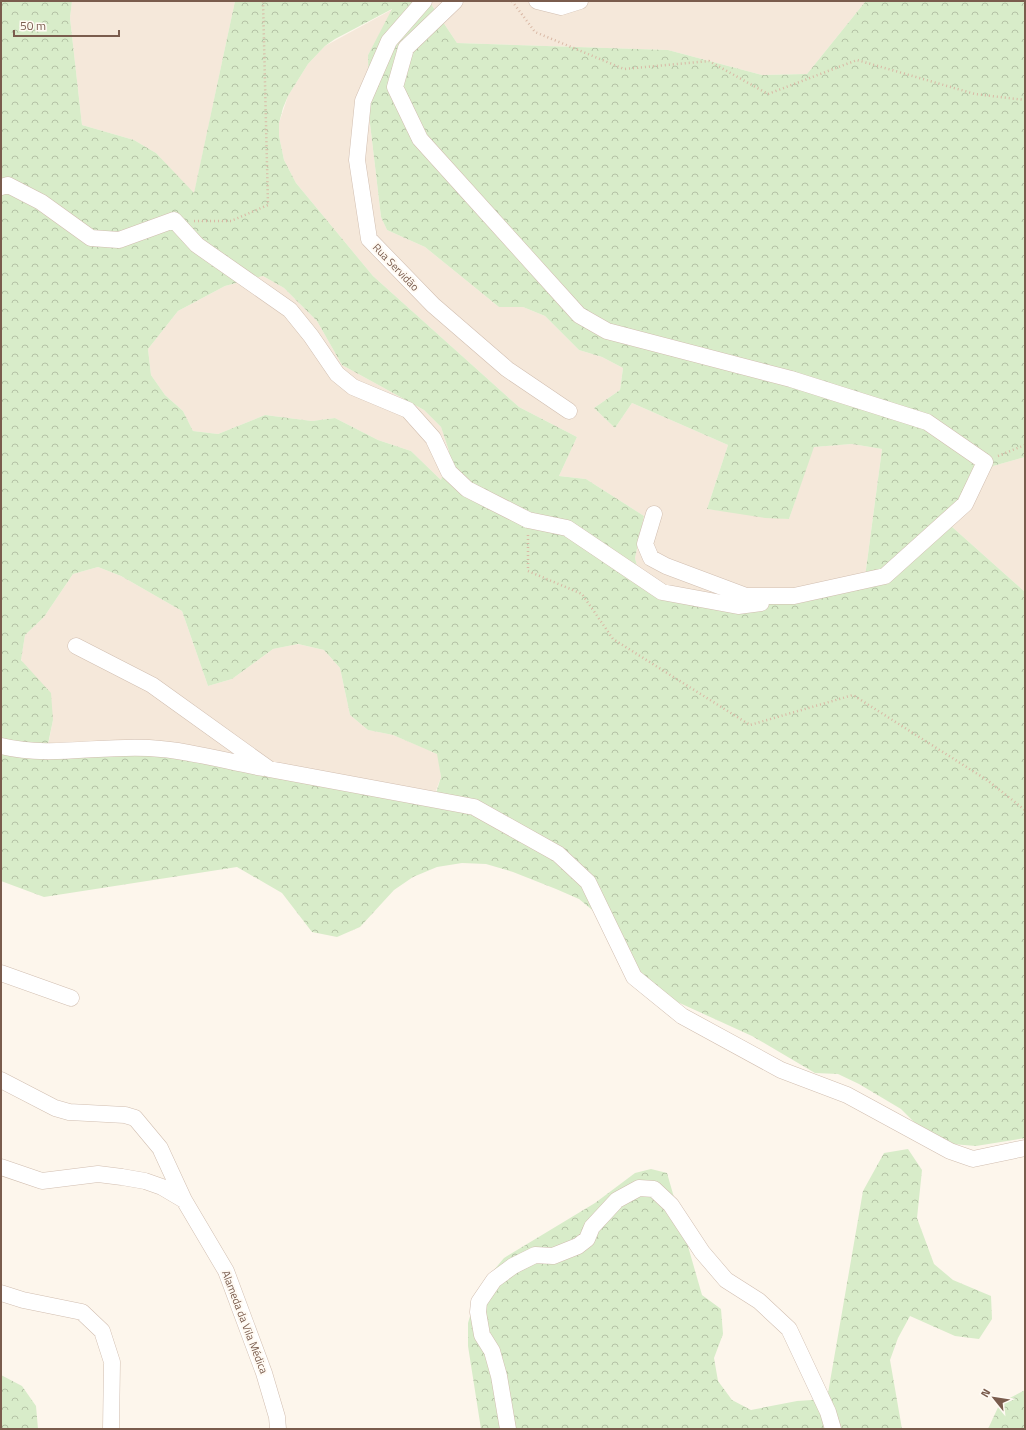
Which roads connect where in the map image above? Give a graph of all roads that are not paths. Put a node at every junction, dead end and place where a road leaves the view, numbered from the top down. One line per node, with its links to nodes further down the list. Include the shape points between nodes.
1 (424, 1): 6 (street, Rua Servidão, via 389,41 363,101 357,160 369,239 433,305 507,369)
2 (455, 1): 8 (street, via 406,48 395,87 420,139 579,315 607,331 791,379 927,422 985,462 965,504 885,576)
3 (537, 1): 4 (street, via 561,7)
4 (580, 1)
5 (1, 186): 8 (street, via 8,185 41,202 91,238 119,240 174,220 197,245 290,310 337,374 353,387 408,410 433,438 449,472 467,489 528,520 567,528 662,592 738,606)
6 (569, 411)
7 (654, 514): 8 (street, via 645,544 651,558 746,596)
8 (794, 596)
9 (76, 646): 11 (street, via 152,685)
10 (1, 746): 11 (street, via 18,750 55,752 150,748)
11 (268, 769): 15 (street, via 474,807 558,854 588,882 634,976 682,1016 781,1070 847,1095 950,1152 973,1159)
12 (1, 973): 13 (street)
13 (71, 998)
14 (1, 1080): 17 (street, via 55,1108 69,1112 125,1115 135,1118 160,1148)
15 (1025, 1148)
16 (1, 1166): 17 (street, Alameda da Vila Médica, via 42,1181 98,1174 146,1181)
17 (184, 1200): 20 (street, Alameda da Vila Médica, via 226,1271 264,1373)
18 (1, 1293): 19 (street, via 82,1312 102,1331 112,1362)
19 (111, 1429)
20 (278, 1429)
21 (508, 1429): 22 (street, via 493,1357 482,1335 479,1302 494,1280 513,1266 535,1255 553,1256 578,1246 587,1239 592,1227 617,1200 639,1188 654,1189 671,1205 702,1252 726,1280 759,1301 790,1329 828,1412)
22 (833, 1429)

